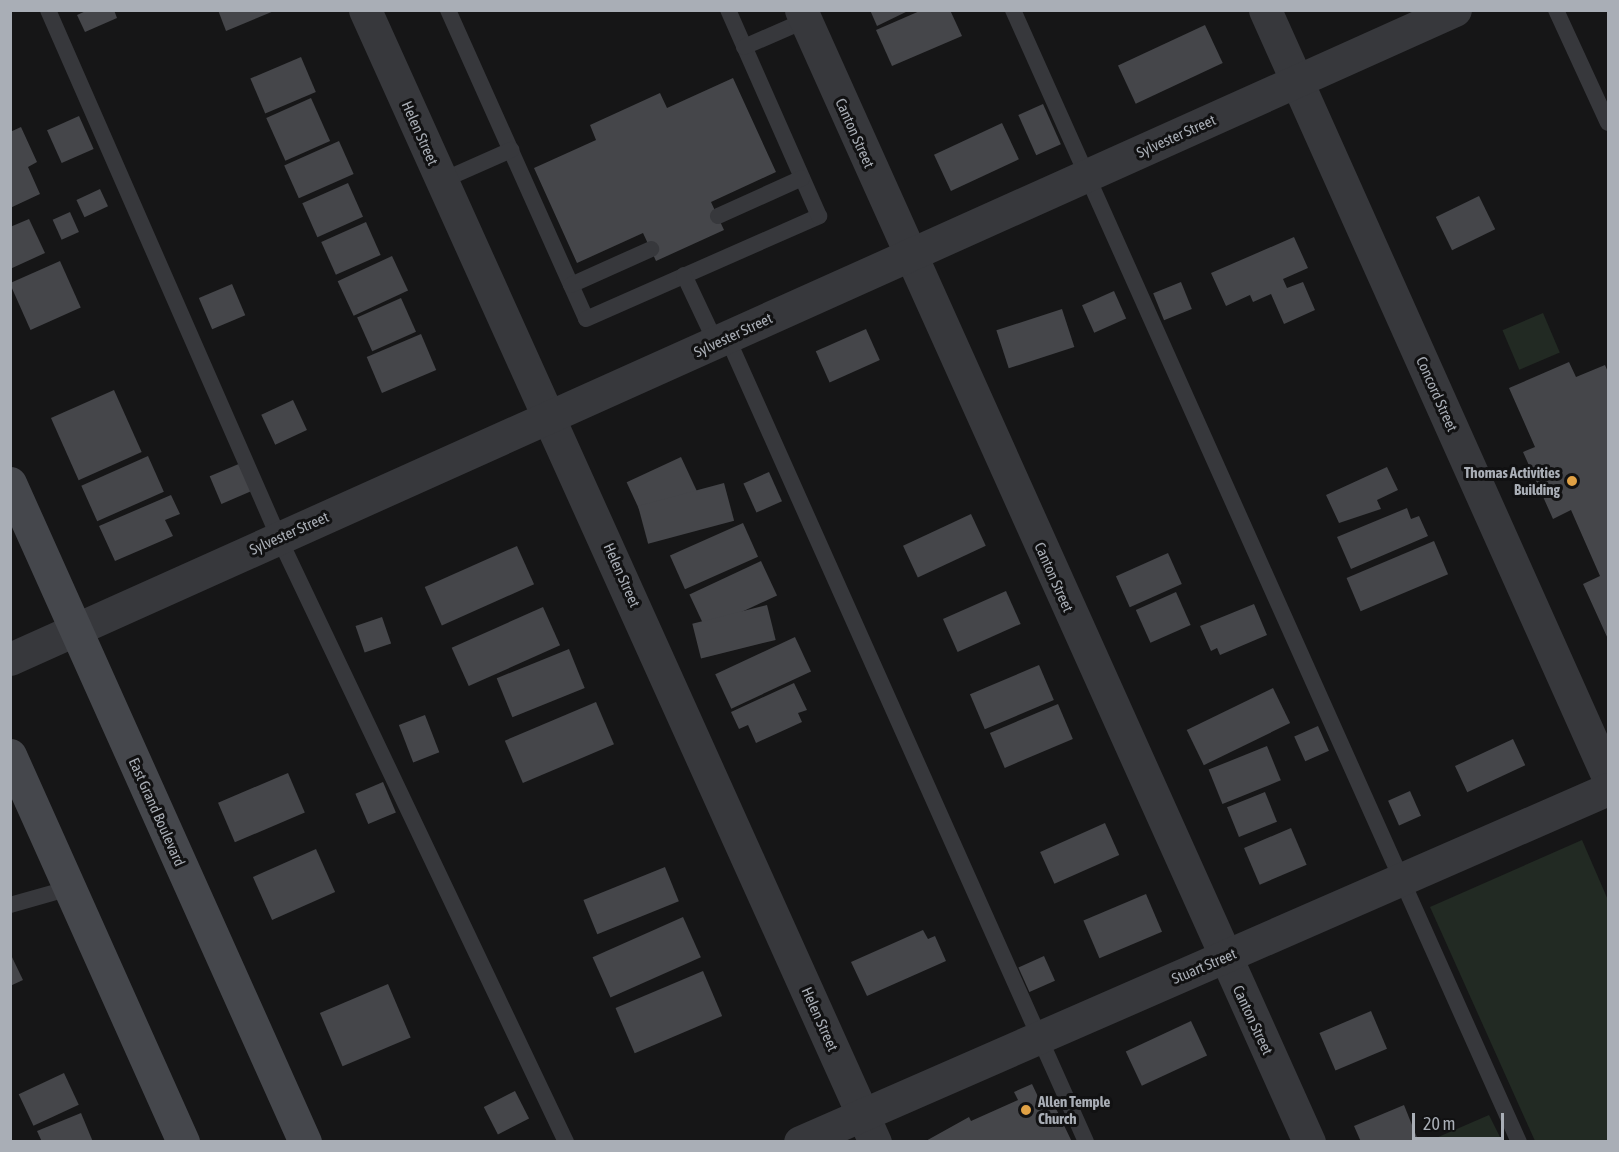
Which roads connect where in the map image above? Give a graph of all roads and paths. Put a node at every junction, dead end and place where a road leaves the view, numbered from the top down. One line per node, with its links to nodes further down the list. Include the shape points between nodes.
1 (48, 10): 25 (lane)
2 (365, 10): 16 (street, Helen Street)
3 (448, 10): 13 (lane)
4 (728, 10): 10 (lane)
5 (1012, 10): 14 (lane)
6 (1265, 10): 11 (street, Concord Street)
7 (1455, 10): 11 (street, Sylvester Street)
8 (1556, 10): 12 (lane)
9 (803, 15): 10 (lane); 19 (street, Canton Street)
10 (744, 47): 15 (lane)
11 (1297, 81): 14 (street, Sylvester Street); 29 (street, Concord Street)
12 (1608, 123)
13 (511, 150): 16 (lane); 21 (lane)
14 (1085, 177): 19 (street, Sylvester Street); 31 (lane)
15 (802, 178): 17 (lane); 20 (lane, via 819,216)
16 (441, 181): 23 (street, Helen Street)
17 (717, 216)
18 (651, 249): 21 (lane)
19 (909, 254): 22 (street, Sylvester Street); 34 (street, Canton Street)
20 (684, 275): 21 (lane, via 586,319); 22 (lane)
21 (571, 285)
22 (722, 340): 23 (street, Sylvester Street); 35 (lane)
23 (550, 418): 25 (street, Sylvester Street); 36 (street, Helen Street)
24 (10, 483): 26 (main road, East Grand Boulevard)
25 (279, 538): 26 (street, Sylvester Street); 39 (lane)
26 (75, 627): 27 (street, Sylvester Street); 38 (main road, East Grand Boulevard)
27 (10, 659)
28 (10, 755): 32 (main road)
29 (1608, 777)
30 (1608, 789): 31 (street, Stuart Street)
31 (1400, 880): 34 (street, Stuart Street); 43 (lane)
32 (70, 888): 33 (lane); 37 (main road)
33 (10, 905)
34 (1224, 957): 35 (street, Stuart Street); 42 (street, Canton Street)
35 (1040, 1037): 36 (street, Stuart Street); 41 (lane)
36 (869, 1128): 40 (street, Stuart Street)
37 (183, 1142)
38 (304, 1142)
39 (566, 1142)
40 (800, 1142)
41 (1086, 1142)
42 (1309, 1142)
43 (1519, 1142)

